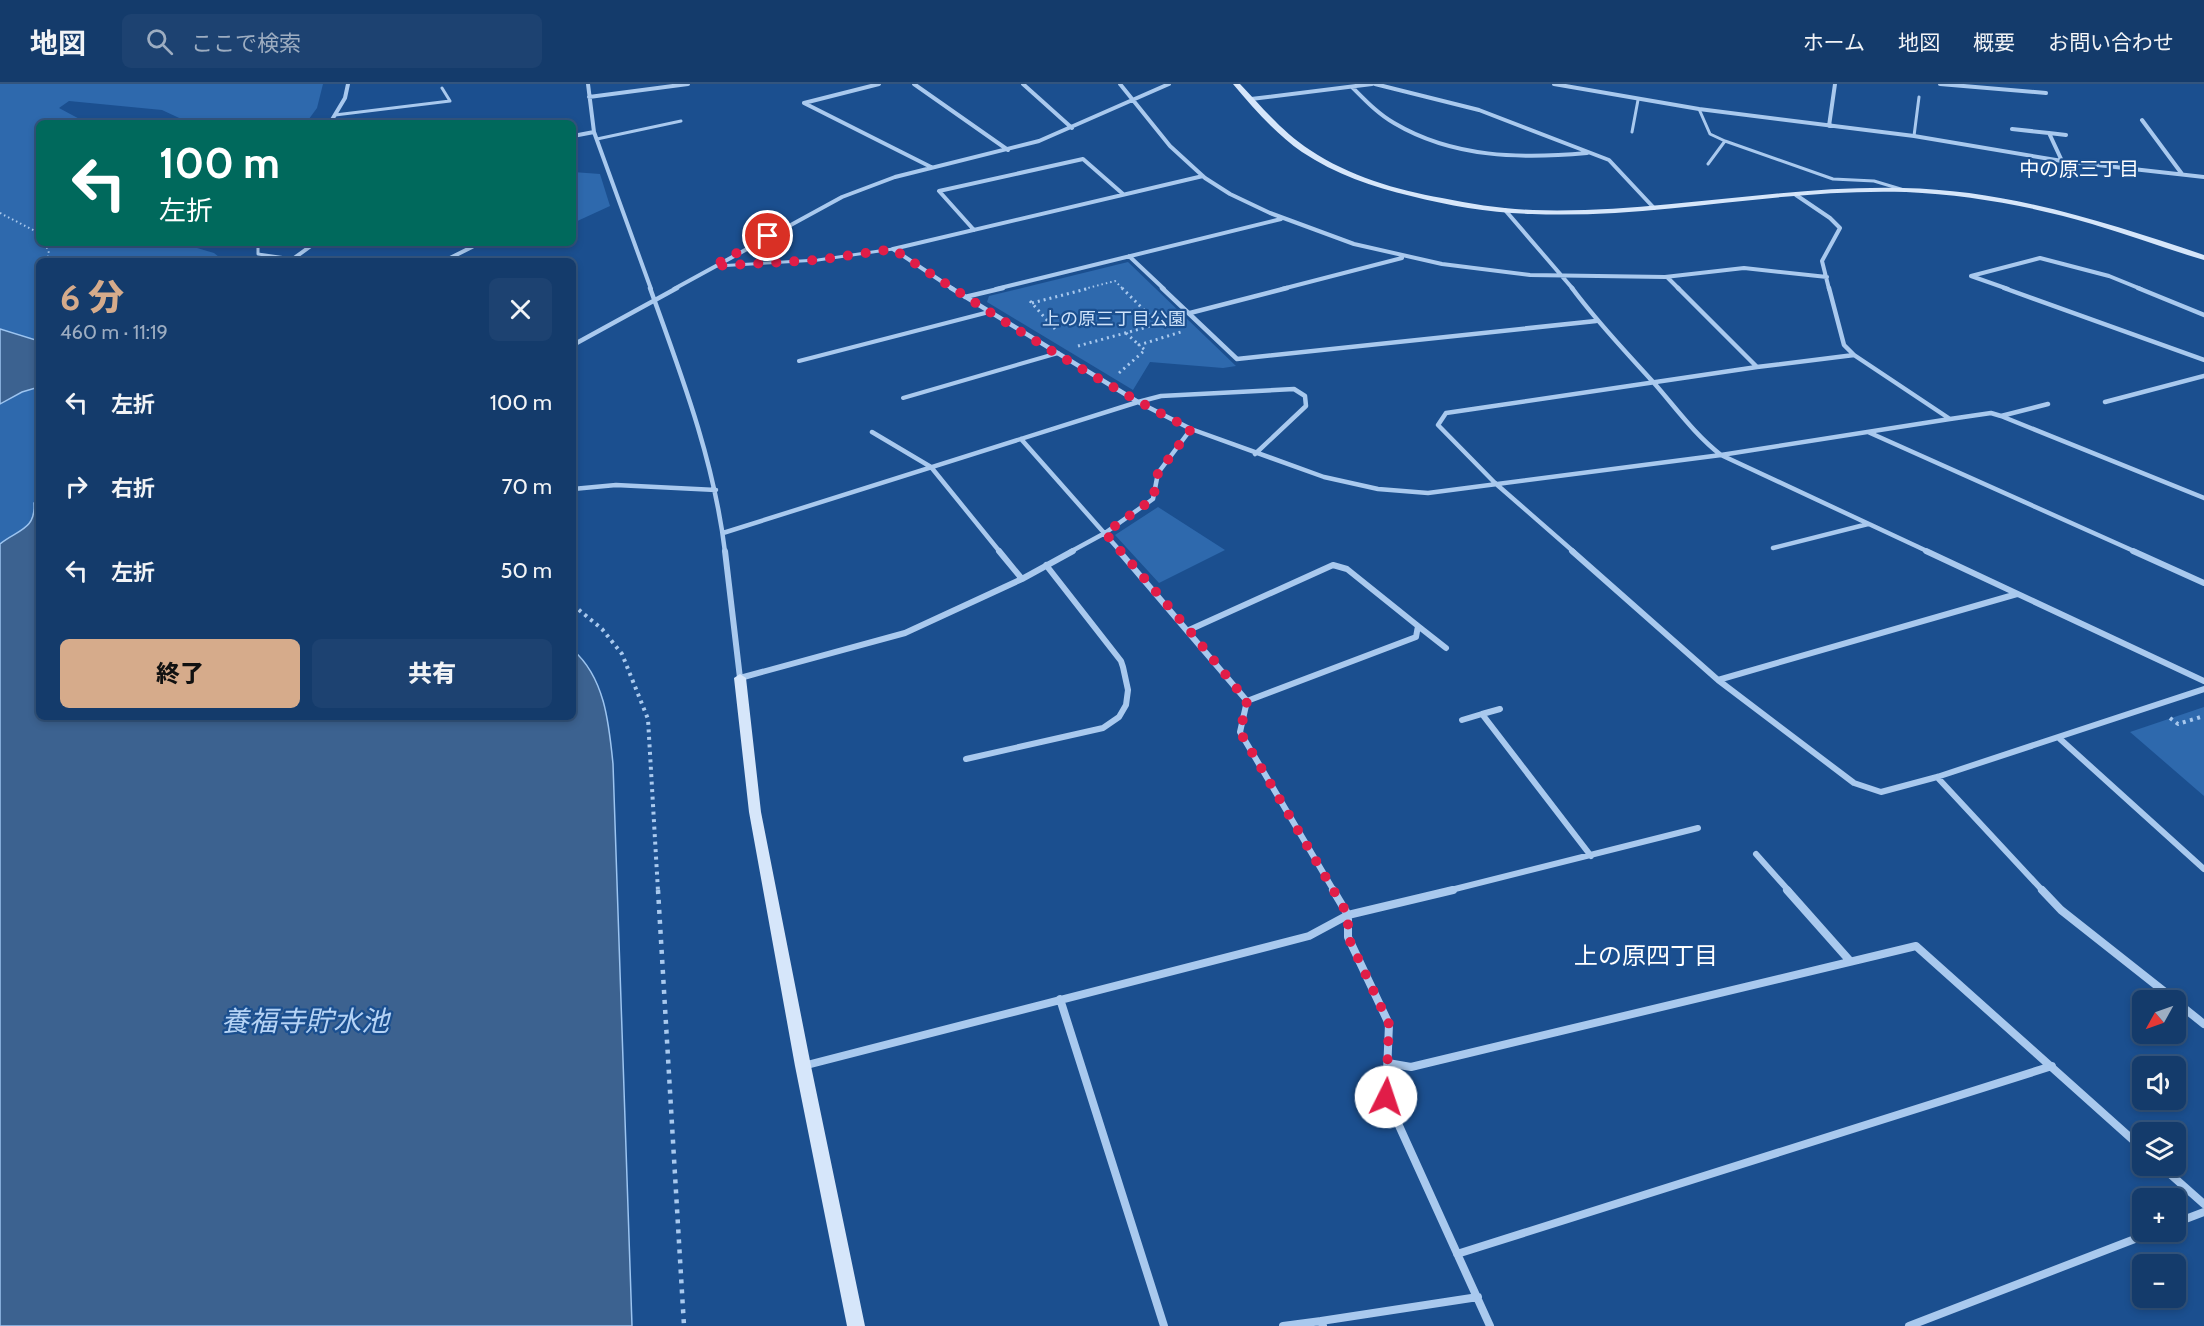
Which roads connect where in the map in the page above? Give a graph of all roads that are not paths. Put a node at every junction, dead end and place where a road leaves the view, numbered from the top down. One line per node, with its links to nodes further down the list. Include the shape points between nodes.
1 (348, 84): 23 (street)
2 (588, 84): 18 (street)
3 (688, 84): 18 (street)
4 (879, 84): 42 (street, via 804,103)
5 (914, 84): 38 (street)
6 (1023, 84): 28 (street)
7 (1120, 84): 20 (street)
8 (1169, 84): 20 (street)
9 (1236, 84): 19 (street)
10 (1374, 84): 14 (street); 39 (street, via 1479,110)
11 (1554, 84): 21 (street)
12 (1835, 84): 27 (street)
13 (1940, 84): 16 (street)
14 (1352, 87): 19 (street); 39 (street, via 1392,122 1443,144 1496,155)
15 (442, 88): 23 (lane, via 450,101)
16 (2046, 93)
17 (1920, 96): 35 (lane)
18 (589, 97): 30 (street)
19 (1251, 99): 50 (street, via 1283,134 1332,167 1410,194)
20 (1133, 100): 28 (street); 44 (street)
21 (1638, 100): 22 (street); 31 (lane)
22 (1699, 109): 27 (street); 37 (lane, via 1710,134)
23 (335, 115): 24 (street)
24 (332, 120)
25 (2142, 120): 43 (street)
26 (681, 121): 36 (lane)
27 (1829, 126): 35 (street)
28 (1072, 128): 38 (street)
29 (2012, 129): 32 (street)
30 (594, 132): 33 (street); 36 (street)
31 (1632, 132)
32 (2049, 133): 34 (street); 40 (street)
33 (576, 135)
34 (2066, 135)
35 (1914, 136): 40 (street)
36 (597, 139): 68 (street)
37 (1725, 141): 41 (lane); 46 (lane, via 1833,179 1874,181)
38 (1008, 150): 42 (street)
39 (1591, 152): 49 (street, via 1609,160)
40 (2062, 161): 43 (street)
41 (1708, 164)
42 (932, 167): 63 (street, via 842,197)
43 (2182, 174): 45 (street)
44 (1203, 176): 47 (street); 51 (street, via 1229,194)
45 (2204, 177)
46 (1904, 190): 48 (street); 62 (street, via 1963,195 2046,210 2122,229)
47 (1123, 194): 52 (street); 52 (street, via 1083,159 939,191)
48 (1796, 195): 49 (street); 65 (street, via 1840,228 1822,261)
49 (1654, 208): 50 (street)
50 (1505, 210): 66 (street)
51 (1281, 219): 57 (street); 61 (street)
52 (974, 230): 56 (street)
53 (258, 246): 58 (lane, via 258,254)
54 (311, 246): 59 (street)
55 (472, 247): 60 (street)
56 (893, 249): 63 (lane, via 818,260); 67 (street)
57 (1129, 256): 67 (street); 70 (street)
58 (281, 258)
59 (295, 258)
60 (450, 258)
61 (1402, 258): 66 (street, via 1466,270); 70 (street)
62 (2204, 258)
63 (713, 266): 68 (street)
64 (1667, 277): 65 (street, via 1754,268); 66 (street); 78 (street)
65 (1827, 277): 75 (street, via 1844,345)
66 (1564, 278): 72 (street)
67 (965, 297): 69 (street)
68 (654, 298): 73 (street); 96 (street, via 690,398)
69 (989, 312): 74 (street); 77 (lane)
70 (1190, 313): 72 (street, via 1237,358)
71 (2204, 315): 76 (street, via 2109,276 2040,258 1971,276)
72 (1596, 321): 80 (street)
73 (576, 343)
74 (1058, 353): 81 (lane); 82 (street)
75 (1854, 355): 78 (street); 86 (street)
76 (2204, 360)
77 (799, 361)
78 (1757, 367): 80 (street)
79 (2204, 376): 83 (street)
80 (1655, 384): 92 (street, via 1704,442); 94 (street, via 1446,413 1438,425)
81 (903, 398)
82 (1138, 402): 87 (street); 90 (street); 91 (street, via 1161,396 1294,389 1305,396 1306,406)
83 (2104, 402)
84 (2048, 404): 85 (street)
85 (2001, 416): 86 (street, via 1991,412); 97 (street)
86 (1950, 419): 89 (street)
87 (1191, 429): 91 (street); 100 (street, via 1158,473 1153,499)
88 (872, 432): 93 (street)
89 (1868, 432): 92 (street); 104 (street)
90 (1021, 439): 93 (street); 100 (street)
91 (1255, 454): 94 (street, via 1324,477 1378,489 1428,493)
92 (1721, 454): 94 (street); 98 (street)
93 (931, 467): 99 (street); 103 (street)
94 (1495, 483): 110 (street)
95 (576, 489): 96 (street, via 616,486)
96 (716, 490): 99 (street)
97 (2203, 497)
98 (1868, 524): 101 (street); 105 (street)
99 (723, 533): 109 (street)
100 (1105, 533): 102 (street); 107 (street)
101 (1773, 548)
102 (1047, 565): 103 (street); 118 (street, via 1121,661 1127,674 1127,697 1120,716 1103,728)
103 (1022, 579): 109 (street, via 905,633)
104 (2204, 583)
105 (2018, 594): 110 (street); 111 (street)
106 (1418, 626): 107 (street, via 1347,569 1333,565); 108 (street); 113 (street, via 1416,638)
107 (1189, 630): 113 (street)
108 (1446, 648)
109 (740, 678): 131 (street, via 755,812)
110 (1718, 680): 119 (street, via 1854,783 1881,792)
111 (2204, 681)
112 (2204, 689): 117 (street)
113 (1247, 701): 124 (street, via 1240,732)
114 (1500, 709): 115 (street)
115 (1482, 714): 116 (street); 122 (street)
116 (1462, 720)
117 (2059, 738): 119 (street); 123 (street)
118 (966, 759)
119 (1937, 777): 126 (street, via 2061,910)
120 (1698, 828): 122 (street)
121 (1756, 854): 125 (street)
122 (1591, 856): 124 (street)
123 (2204, 869)
124 (1348, 915): 127 (street, via 1309,936); 130 (street, via 1348,937 1389,1024)
125 (1850, 961): 130 (street, via 1411,1067); 132 (street, via 1916,946)
126 (2161, 990)
127 (1060, 999): 131 (street); 143 (street)
128 (2186, 1010): 129 (street)
129 (2204, 1024)
130 (1388, 1063): 139 (street, via 1386,1097)
131 (802, 1066): 142 (street)
132 (2052, 1066): 133 (street); 139 (street)
133 (2132, 1139)
134 (2172, 1176): 135 (street)
135 (2204, 1204)
136 (2204, 1212): 137 (street)
137 (2186, 1219)
138 (2132, 1240): 146 (street)
139 (1457, 1254): 140 (street)
140 (1478, 1297): 141 (street); 145 (street)
141 (1322, 1323): 144 (street)
142 (856, 1326)
143 (1164, 1326)
144 (1283, 1326)
145 (1490, 1326)
146 (1909, 1326)

